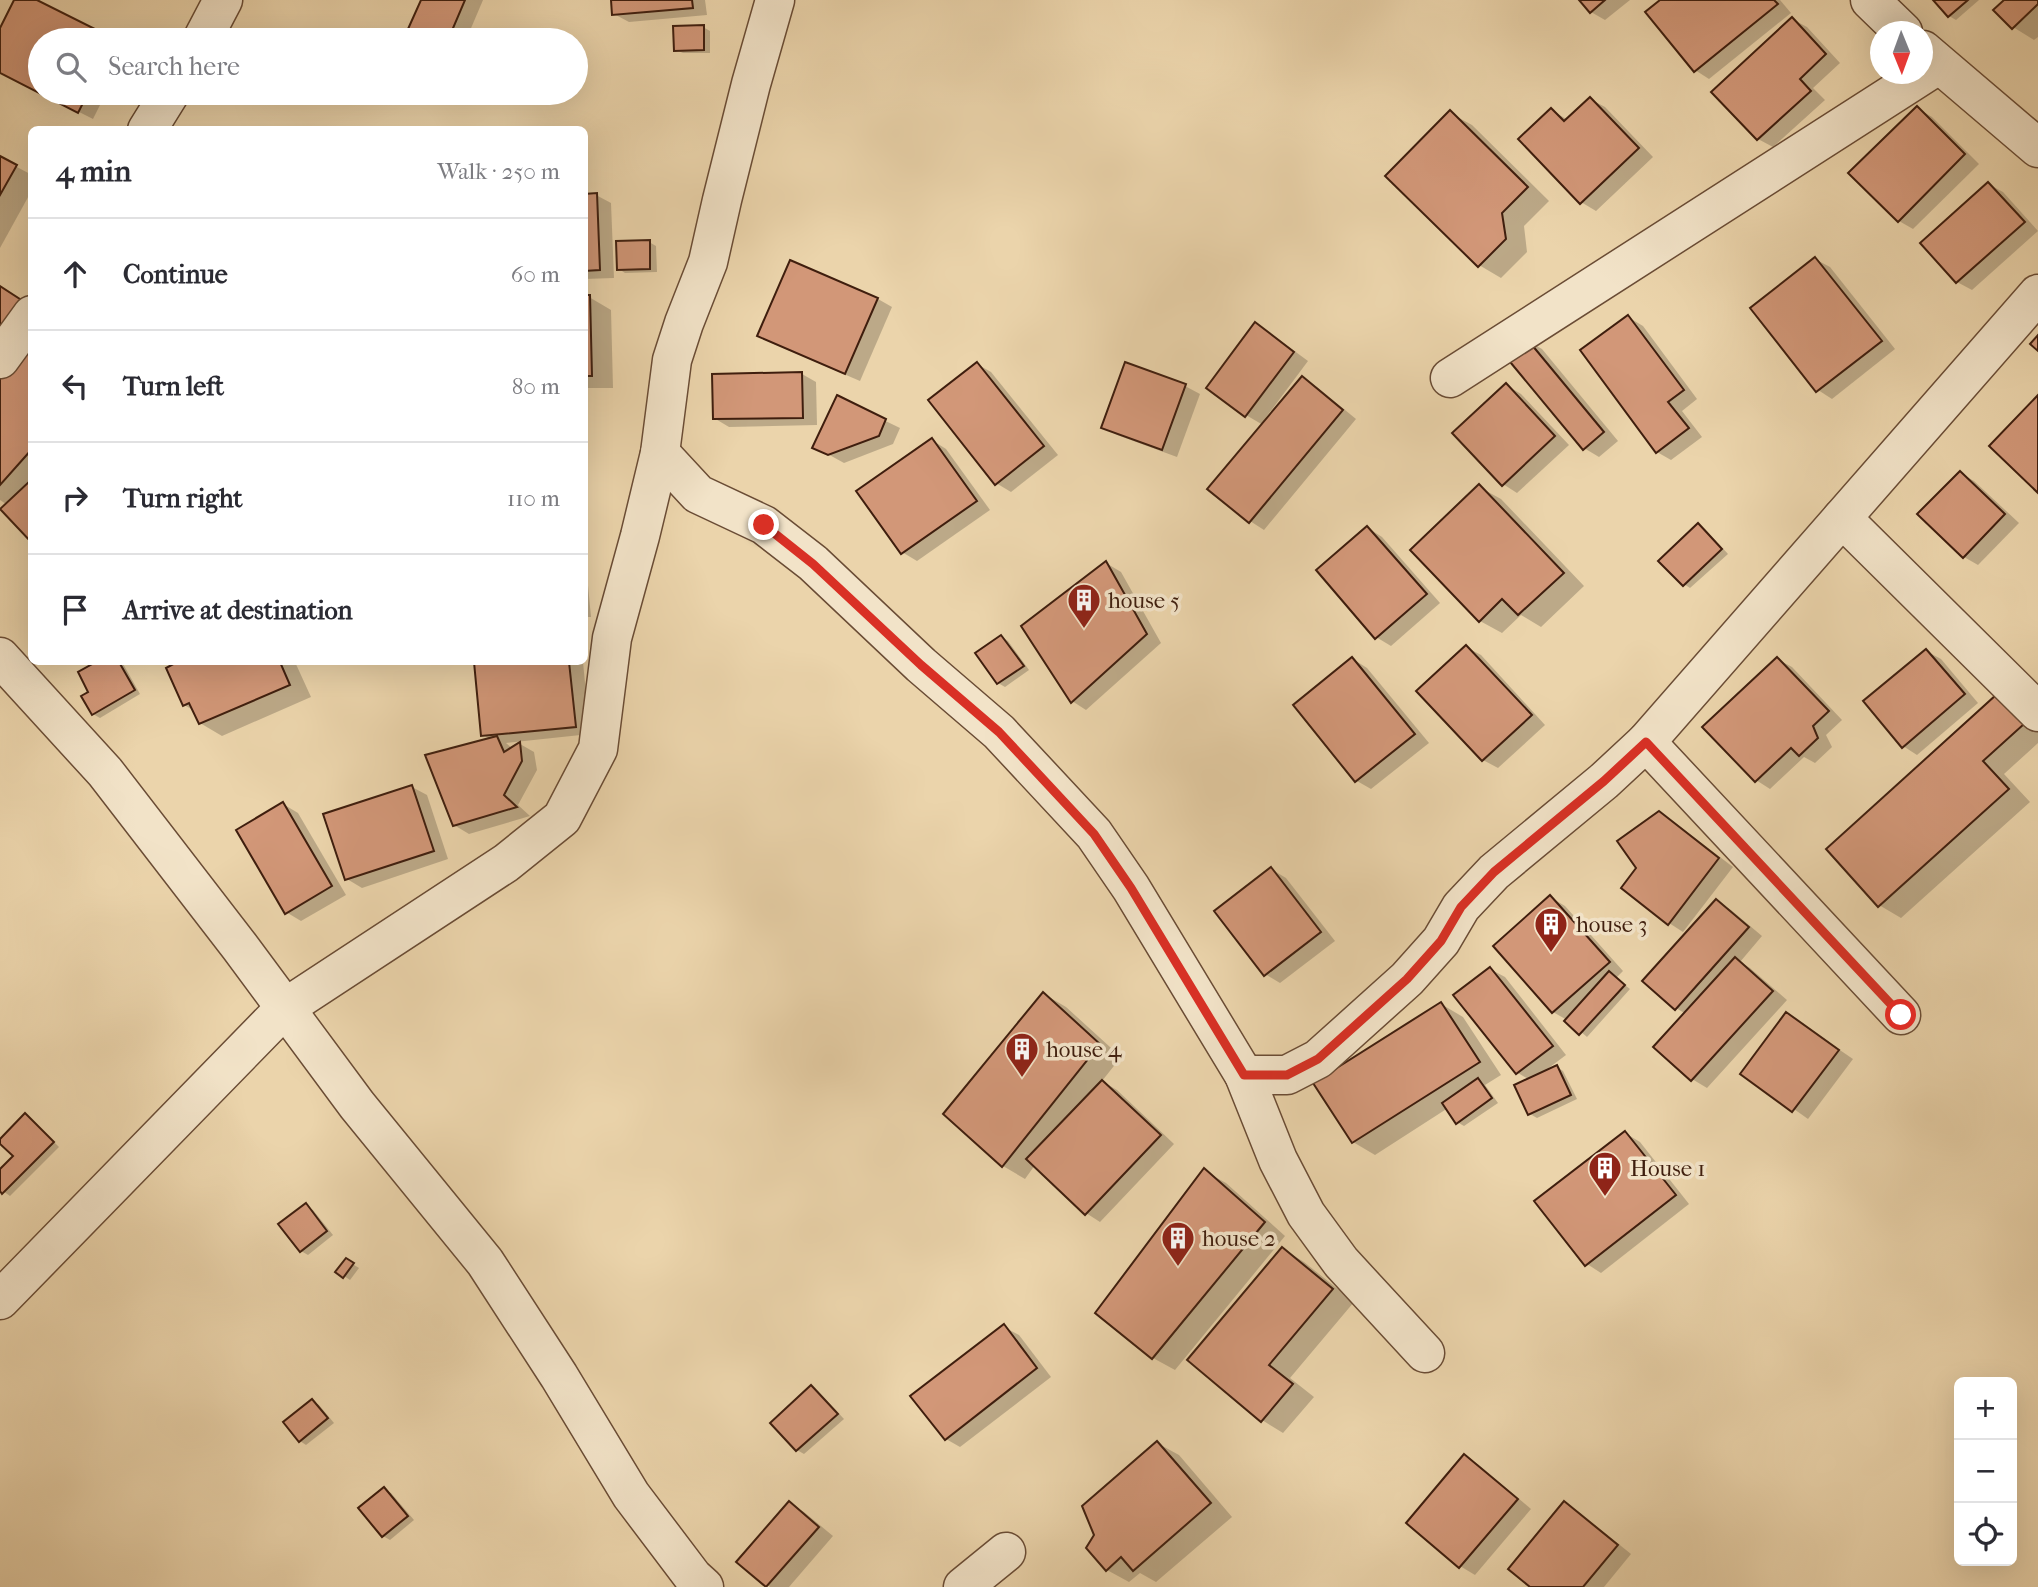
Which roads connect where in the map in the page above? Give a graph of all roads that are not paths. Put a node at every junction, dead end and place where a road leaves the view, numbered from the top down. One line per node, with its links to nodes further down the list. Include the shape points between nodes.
1 (223, 0): 5 (street)
2 (775, 0): 15 (street, via 708,262 672,360)
3 (1870, 0): 4 (street)
4 (1892, 21)
5 (208, 28)
6 (1933, 60): 10 (street)
7 (1891, 84): 14 (street)
8 (163, 105): 9 (street)
9 (149, 126)
10 (2038, 148)
11 (2038, 294): 16 (street)
12 (28, 320): 13 (street)
13 (0, 359)
14 (1450, 378)
15 (660, 453): 20 (street, via 612,638 598,749 562,818 506,863); 22 (street, via 698,494 764,525 813,564 999,732 1052,787 1094,834 1131,888)
16 (1842, 518): 18 (street); 19 (street)
17 (0, 657): 20 (street, via 105,772)
18 (2038, 712)
19 (1646, 742): 21 (street); 22 (street, via 1494,872 1461,907 1441,941 1407,979 1318,1059 1287,1075)
20 (285, 1008): 23 (street); 26 (street, via 485,1262 631,1495)
21 (1901, 1015)
22 (1244, 1075): 24 (street, via 1278,1160 1306,1214 1341,1262)
23 (0, 1300)
24 (1425, 1353)
25 (1006, 1552): 27 (street)
26 (704, 1587)
27 (963, 1587)

